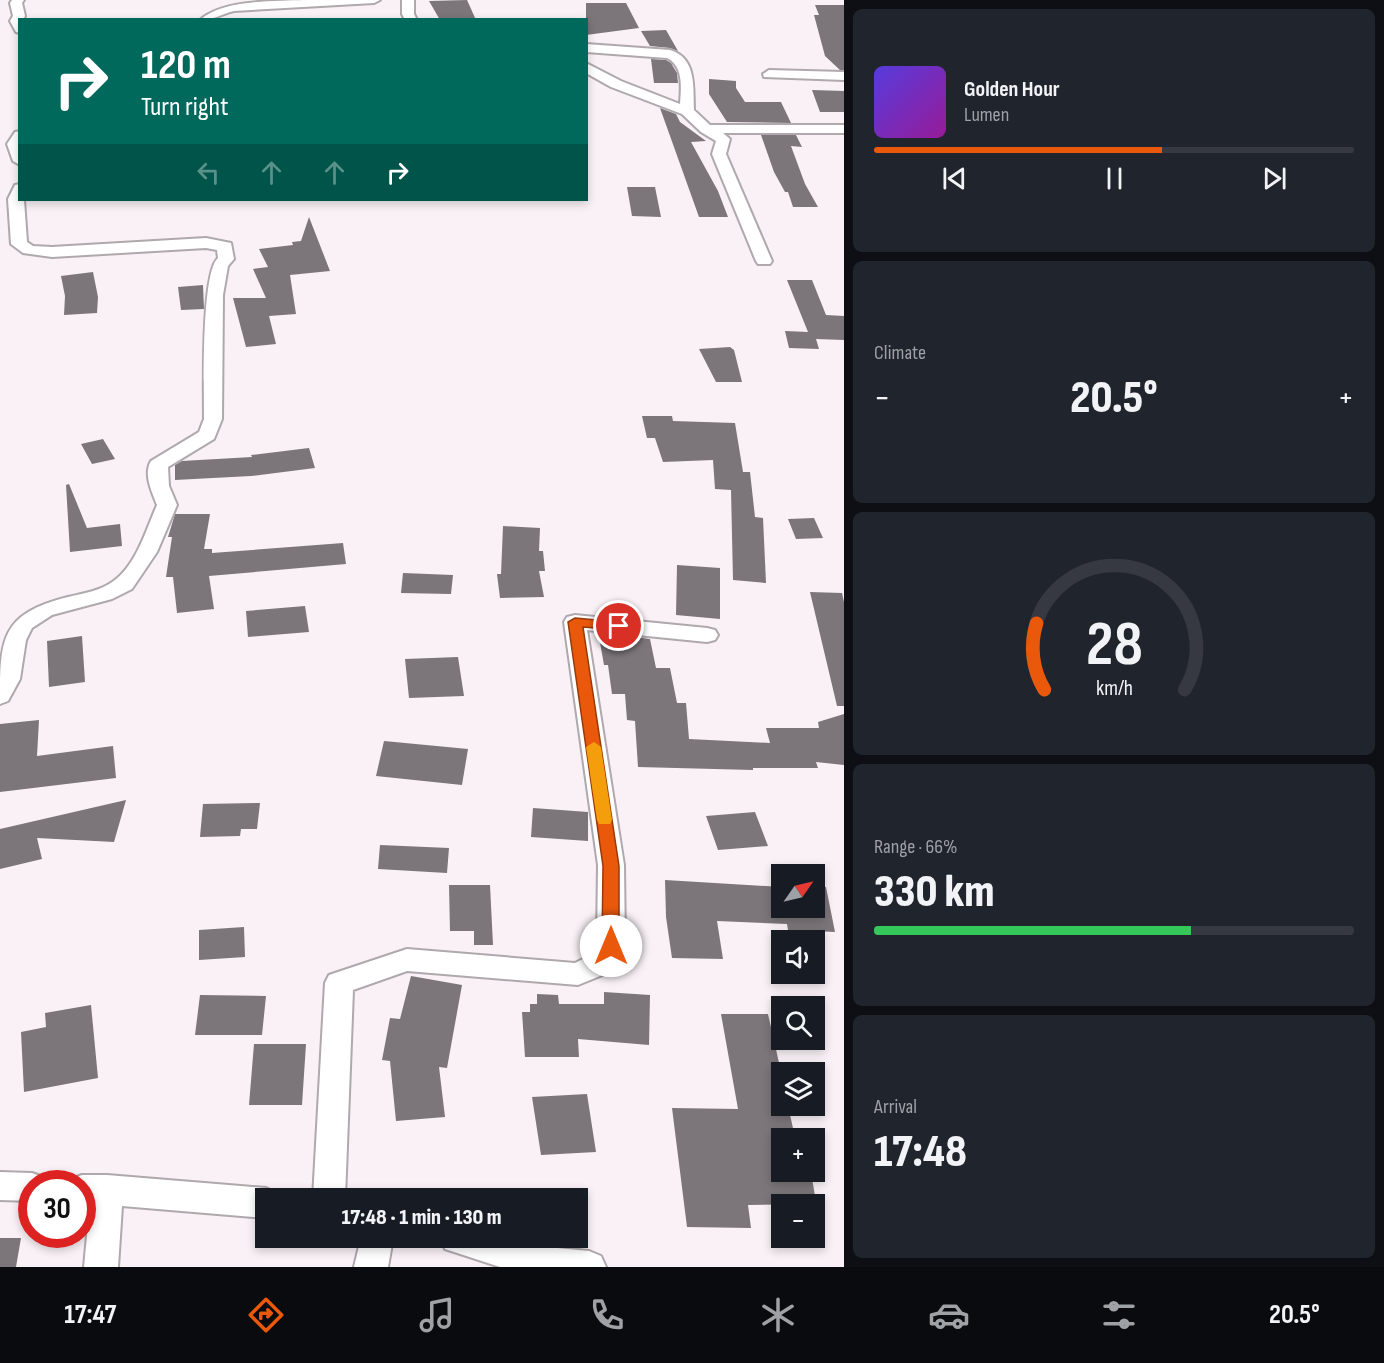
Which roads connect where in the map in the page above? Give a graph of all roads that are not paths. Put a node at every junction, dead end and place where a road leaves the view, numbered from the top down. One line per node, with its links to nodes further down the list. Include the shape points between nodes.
1 (18, 0): 6 (street)
2 (374, 0): 4 (street, via 234,7 217,11)
3 (408, 0): 5 (street)
4 (208, 18)
5 (410, 18)
6 (18, 25)
7 (588, 48): 11 (street, via 676,56 685,65)
8 (588, 68): 11 (street, via 616,84)
9 (769, 74): 10 (street)
10 (844, 76)
11 (687, 111): 12 (street)
12 (706, 129): 13 (street); 17 (street, via 723,139 719,154)
13 (844, 129)
14 (18, 138): 15 (street, via 14,144)
15 (18, 155)
16 (18, 194): 19 (street, via 19,244 29,250 206,243 225,246 226,259 220,264 215,296 213,419 207,435 158,465 159,486 167,505 138,568 116,590 54,607 24,623 16,637 7,688)
17 (764, 261)
18 (707, 634): 22 (street, via 575,622 611,866 611,946 595,966 578,974 407,960 339,984)
19 (0, 696)
20 (0, 1186): 21 (street)
21 (18, 1187)
22 (329, 1188)
23 (96, 1189): 25 (street)
24 (96, 1202): 28 (street)
25 (255, 1202)
26 (374, 1248): 29 (street)
27 (488, 1248): 30 (street, via 526,1260)
28 (101, 1267)
29 (371, 1267)
30 (590, 1267)

